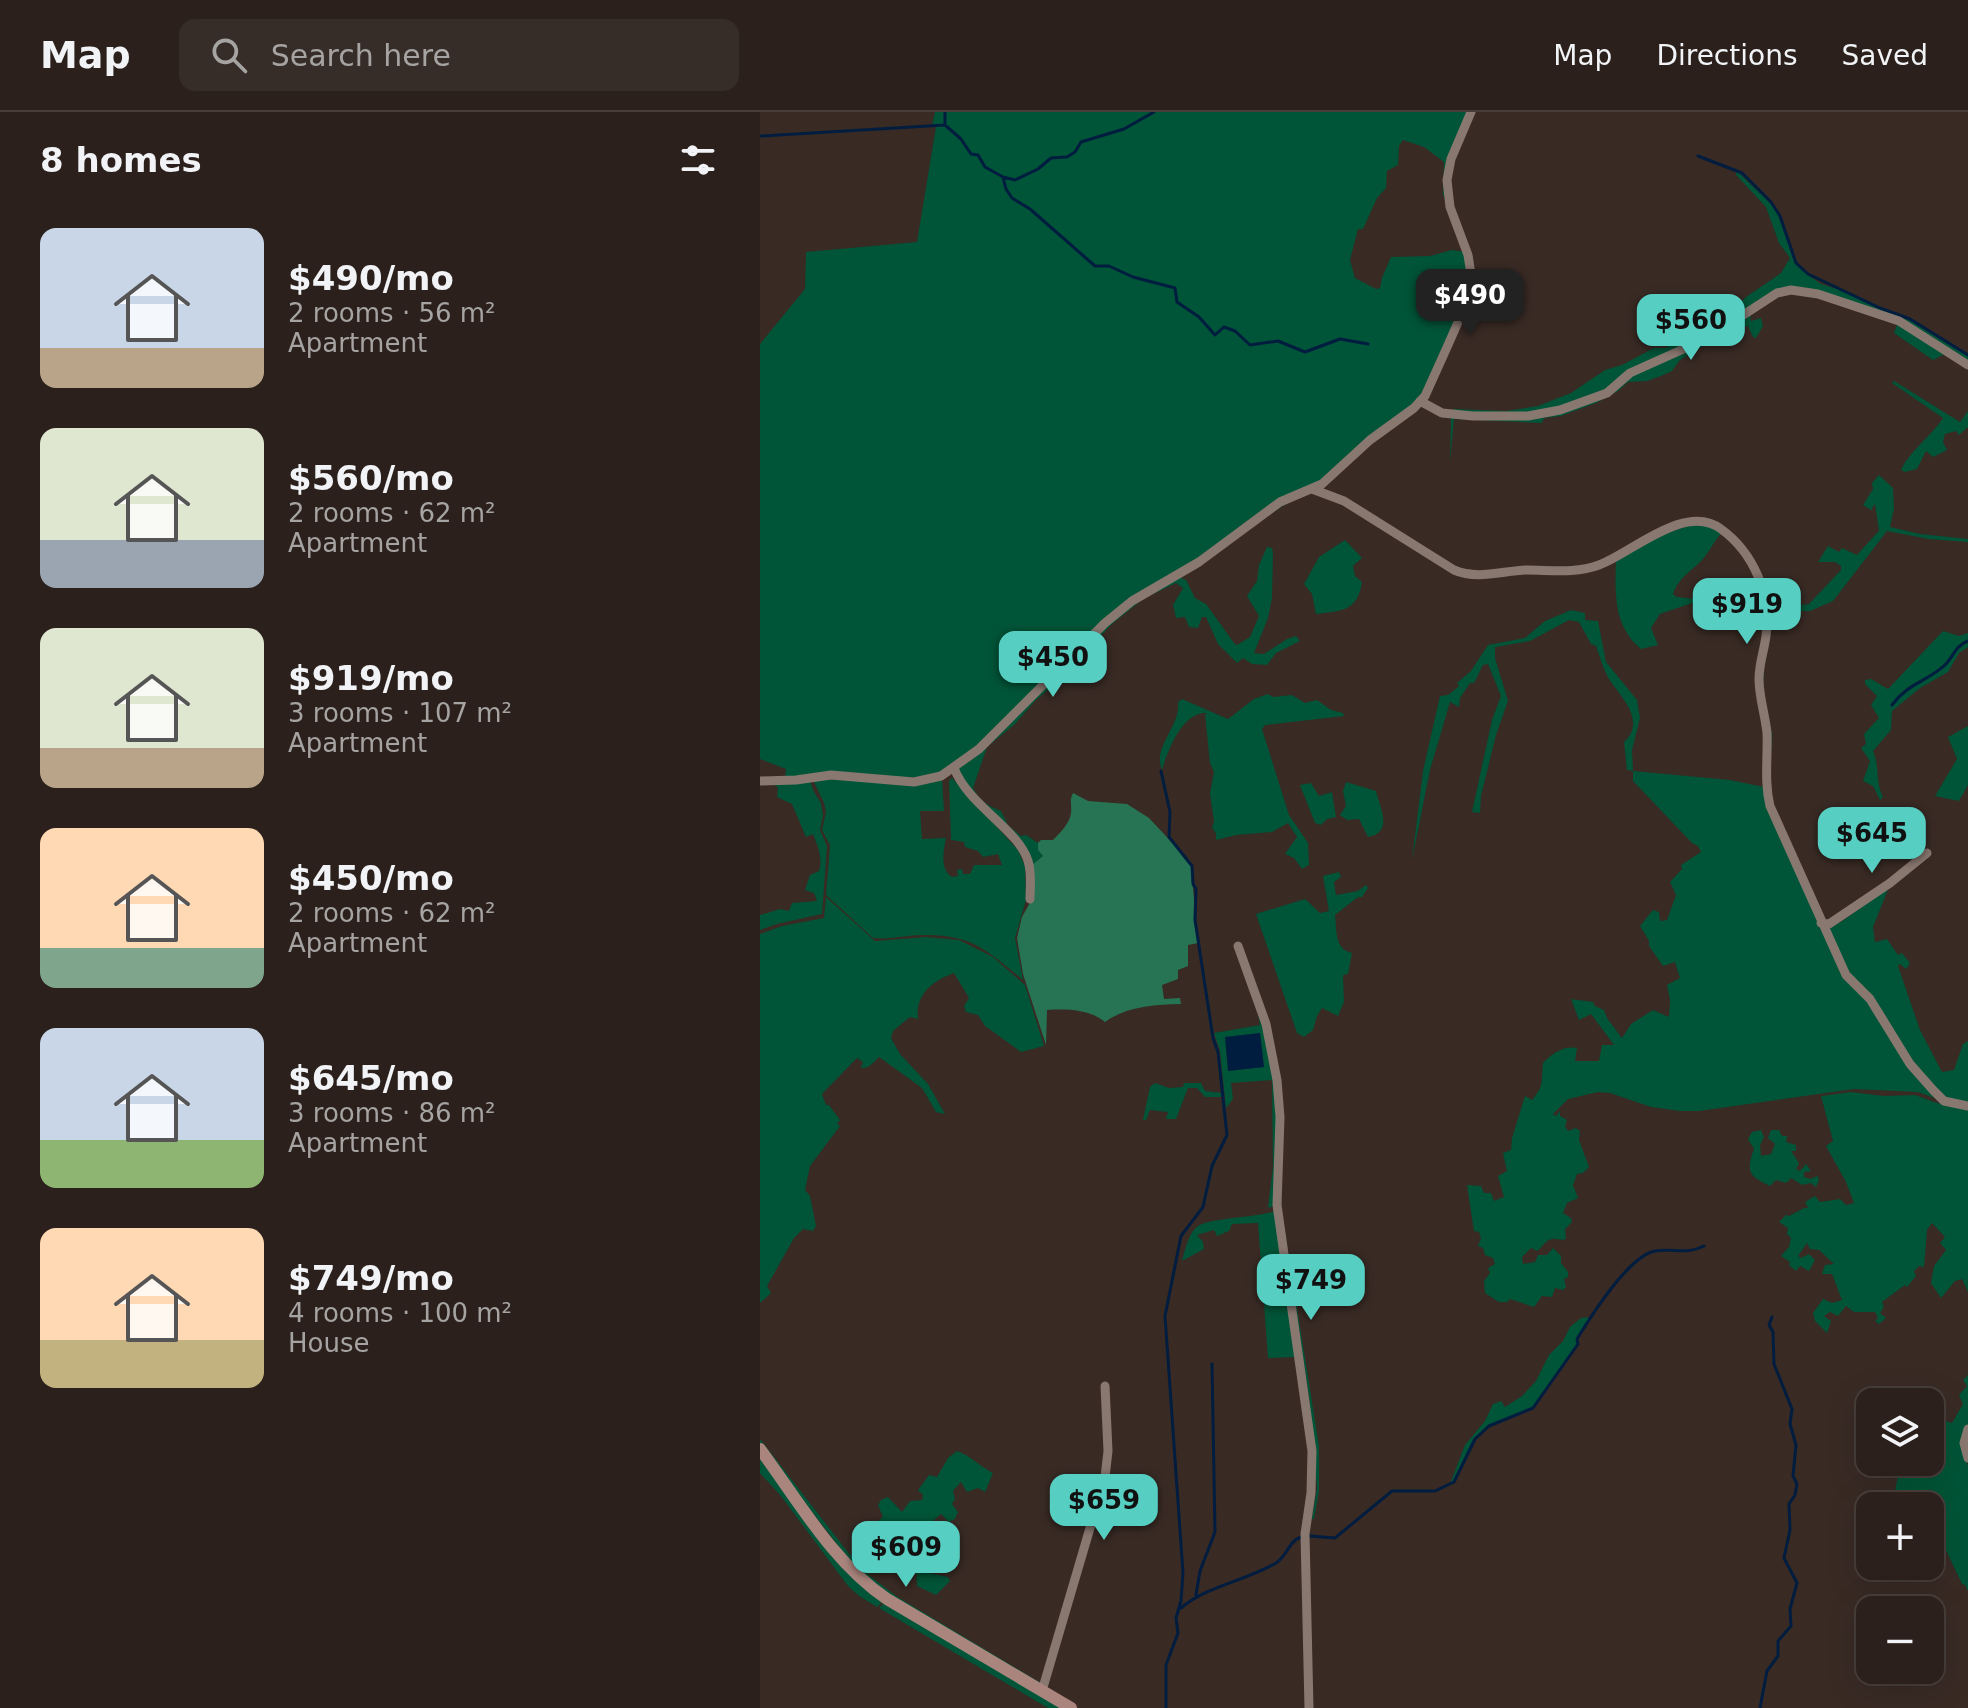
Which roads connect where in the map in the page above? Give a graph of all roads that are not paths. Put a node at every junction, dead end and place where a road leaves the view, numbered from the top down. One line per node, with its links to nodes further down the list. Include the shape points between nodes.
1 (1471, 112): 3 (street, via 1447,180 1472,281)
2 (1968, 365): 3 (street, via 1899,321 1791,290 1777,293 1708,338 1630,373 1607,393 1560,410 1473,416 1442,413)
3 (1420, 401): 4 (street)
4 (1312, 489): 5 (street, via 1280,502 1199,562 1126,606); 9 (street, via 1344,501 1463,574 1598,566 1684,523 1710,523 1725,531 1762,583 1767,616 1759,677 1767,730 1766,791)
5 (954, 768): 6 (street, via 925,781 831,775); 8 (street, via 976,801 1023,849 1031,871)
6 (760, 781)
7 (1927, 853): 9 (street, via 1848,913)
8 (1030, 899)
9 (1821, 923): 11 (street, via 1846,975 1870,999 1910,1064 1944,1101)
10 (1238, 946): 18 (street, via 1266,1024 1277,1080 1277,1205 1312,1451 1305,1534)
11 (1968, 1106)
12 (1105, 1386): 16 (street, via 1108,1451 1103,1485)
13 (1968, 1429): 15 (street)
14 (760, 1449): 16 (main road, via 866,1583)
15 (1968, 1458)
16 (1042, 1691): 17 (main road)
17 (1071, 1708)
18 (1309, 1708)

